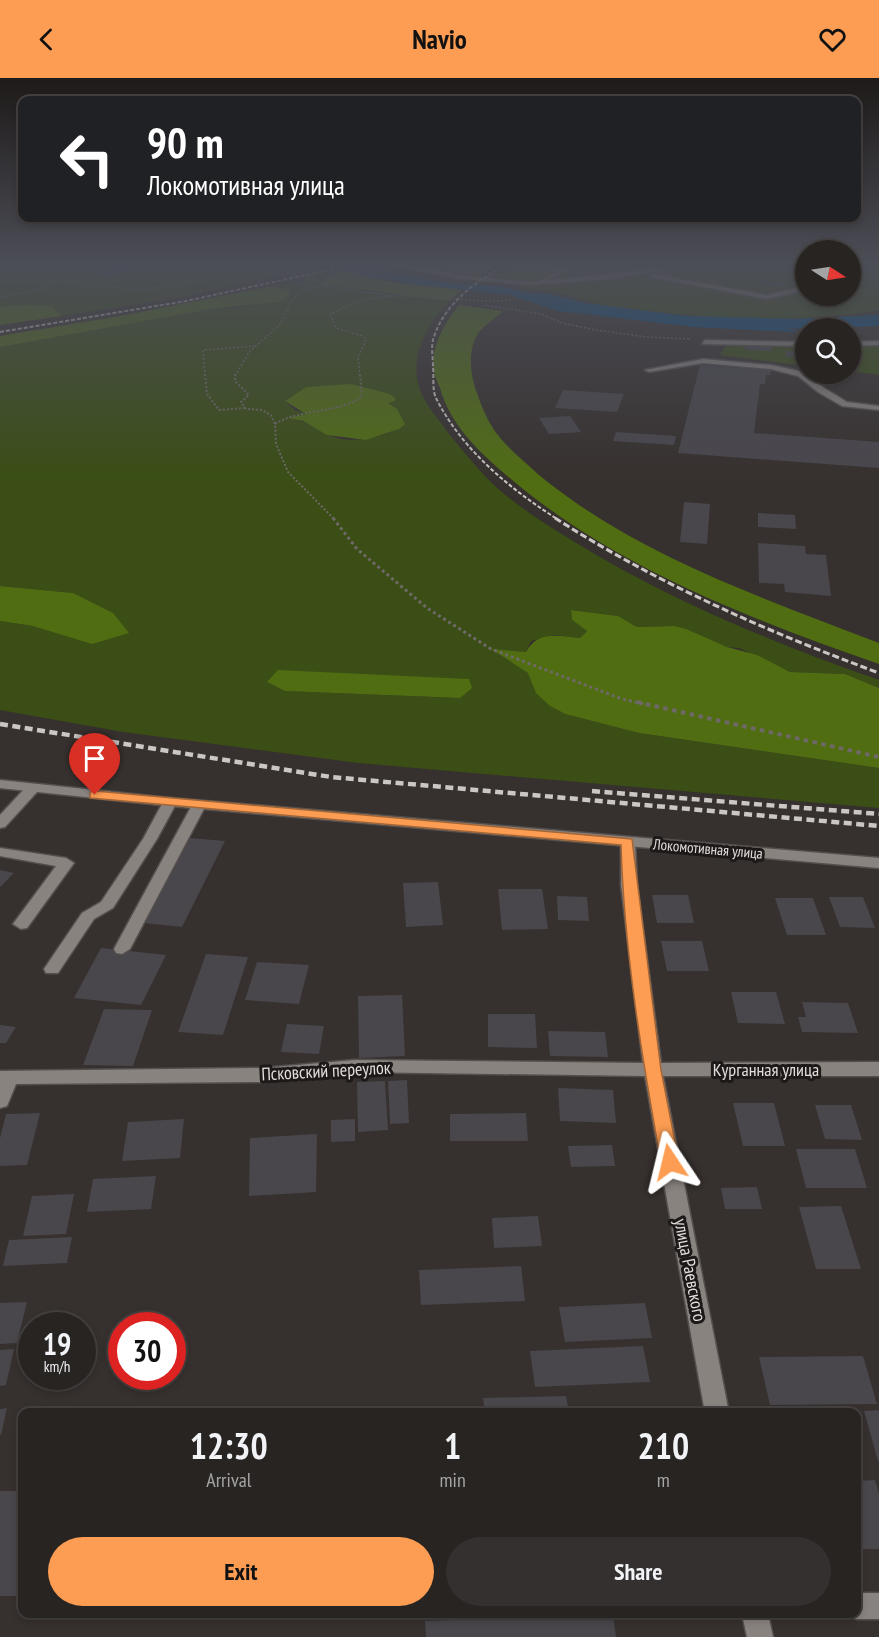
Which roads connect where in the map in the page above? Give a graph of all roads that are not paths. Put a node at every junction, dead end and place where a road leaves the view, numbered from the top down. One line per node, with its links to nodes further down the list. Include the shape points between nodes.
1 (705, 342): 3 (street)
2 (879, 343): 4 (street)
3 (795, 344)
4 (861, 344)
5 (649, 370): 6 (street, via 703,361 771,367 801,374 845,404)
6 (879, 408)
7 (0, 784): 8 (street, Локомотивная улица)
8 (32, 789): 9 (street, Локомотивная улица); 11 (street)
9 (170, 802): 10 (street, Локомотивная улица); 17 (street, via 106,905 88,916)
10 (199, 805): 12 (street, Локомотивная улица); 16 (street)
11 (0, 824)
12 (628, 842): 14 (street, Локомотивная улица); 19 (street, улица Раевского, via 629,885)
13 (0, 852): 15 (street, via 66,863)
14 (879, 863)
15 (21, 924)
16 (122, 949)
17 (52, 969)
18 (879, 1069): 19 (street, Курганная улица)
19 (653, 1070): 20 (street, Псковский переулок, via 355,1066 263,1075); 22 (street, улица Раевского)
20 (4, 1078): 21 (street)
21 (0, 1101)
22 (716, 1408)
23 (861, 1606): 24 (street)
24 (879, 1606)
25 (756, 1618): 26 (street)
26 (760, 1637)

